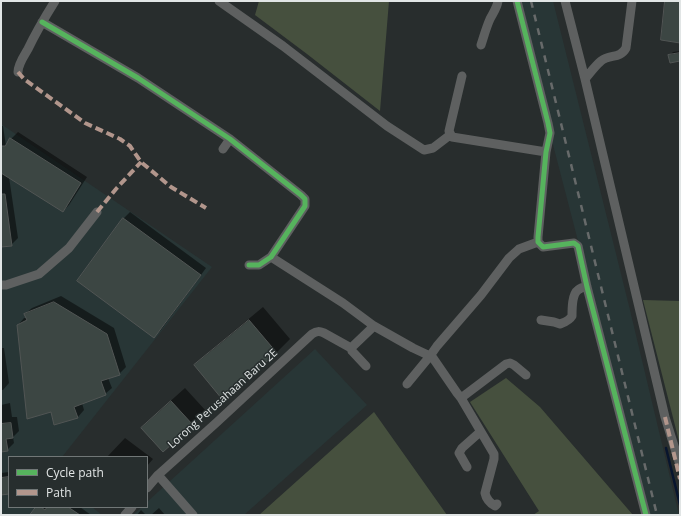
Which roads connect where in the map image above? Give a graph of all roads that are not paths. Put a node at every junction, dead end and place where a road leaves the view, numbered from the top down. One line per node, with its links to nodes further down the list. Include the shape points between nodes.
1 (55, 1): 7 (street)
2 (219, 1): 12 (street, via 283,46 387,126 424,150 433,148)
3 (498, 1): 8 (street)
4 (517, 1): 15 (street, via 550,133)
5 (565, 1): 11 (street)
6 (632, 1): 11 (street, via 626,48 623,53 601,61)
7 (42, 22): 9 (street, via 22,59); 13 (street, via 138,78)
8 (481, 45)
9 (18, 72)
10 (462, 76): 12 (street)
11 (585, 79): 31 (street, via 666,417)
12 (450, 134): 15 (street, via 457,138)
13 (230, 140): 14 (street); 18 (street, via 305,199 305,206)
14 (223, 149)
15 (546, 152): 17 (street)
16 (96, 212): 20 (street, via 69,248 39,274)
17 (538, 242): 21 (street, via 543,247 576,244); 25 (street, via 520,249 509,258)
18 (271, 257): 19 (street, via 259,265); 23 (street)
19 (249, 264)
20 (1, 285)
21 (587, 287): 22 (street, via 575,292 572,316 567,322 560,324); 37 (street)
22 (542, 320)
23 (374, 326): 24 (street); 25 (street)
24 (351, 348): 26 (street); 33 (street, Lorong Perusahaan Baru 2E, via 319,331 312,334)
25 (430, 356): 28 (street); 29 (street)
26 (366, 366)
27 (526, 375): 29 (street, via 514,365 506,364)
28 (407, 384)
29 (461, 398): 30 (street)
30 (480, 432): 32 (street, via 459,451); 35 (street, via 494,454 486,497 493,505)
31 (680, 465)
32 (467, 467)
33 (158, 475): 34 (street, Lorong Perusahaan Baru 2E); 36 (street)
34 (148, 487)
35 (497, 504)
36 (193, 515)
37 (646, 515)

